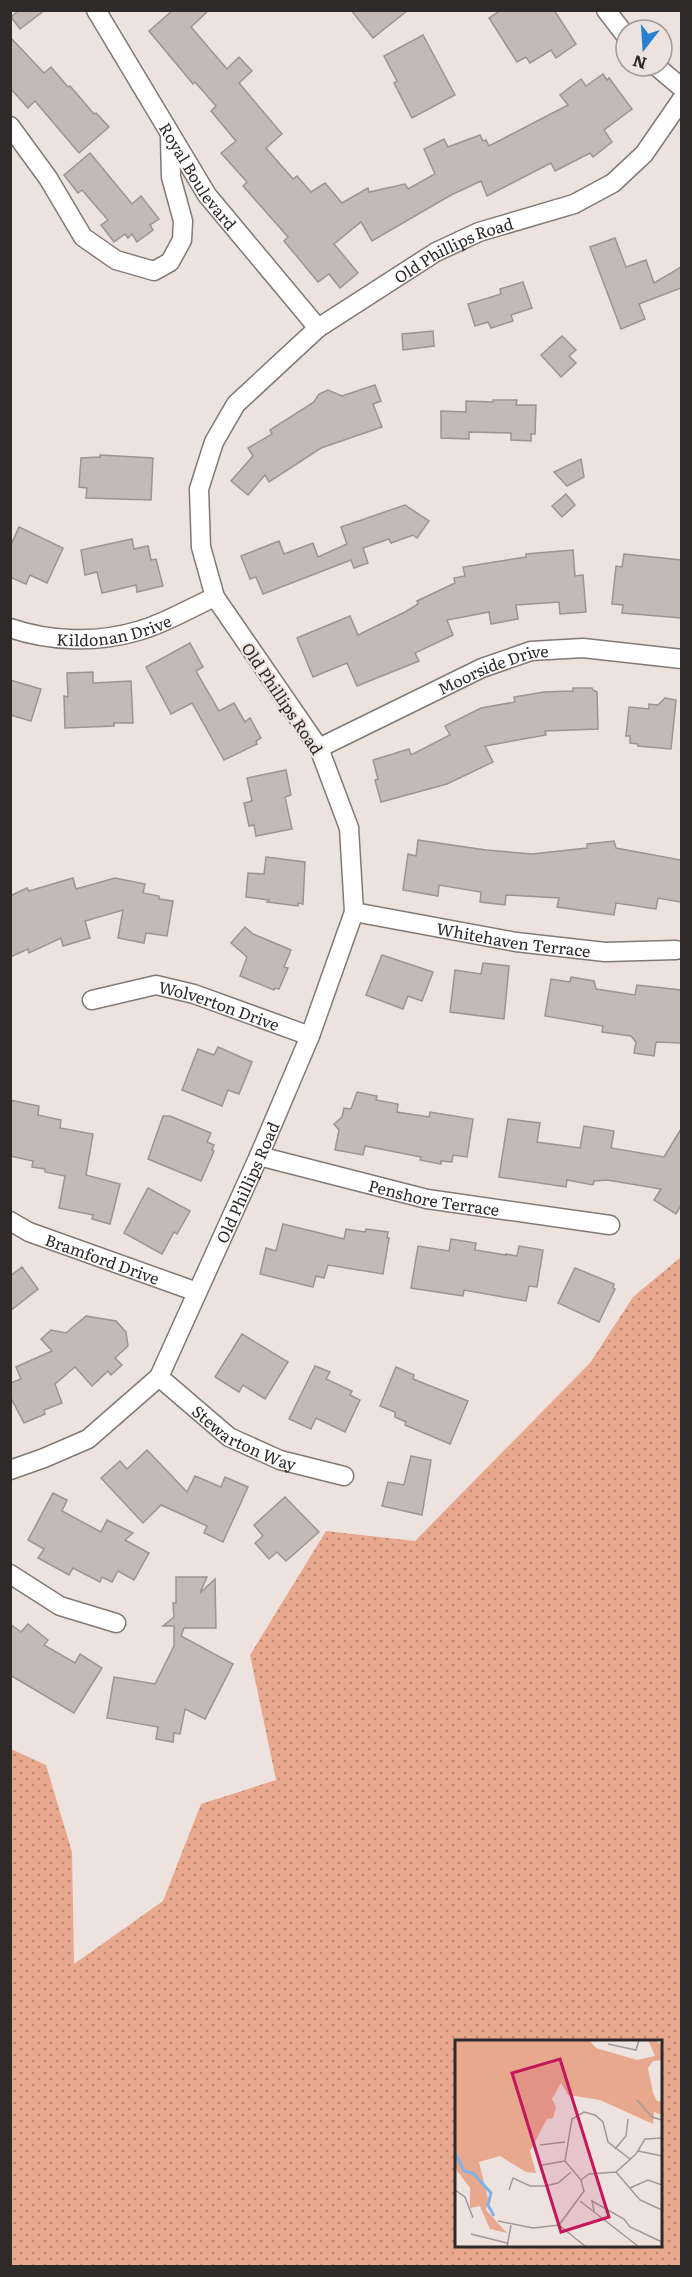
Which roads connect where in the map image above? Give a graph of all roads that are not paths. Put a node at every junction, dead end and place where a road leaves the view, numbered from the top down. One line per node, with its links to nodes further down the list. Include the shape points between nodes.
1 (96, 10): 6 (street, Royal Boulevard)
2 (670, 78): 3 (street)
3 (681, 88)
4 (681, 99): 7 (street, Old Phillips Road, via 644,154 613,183 574,204 479,232 436,252)
5 (10, 126): 6 (street, via 48,178 83,237 116,260 154,271 170,262 182,240 183,221 171,177)
6 (170, 136): 7 (street, Royal Boulevard, via 207,195)
7 (318, 328): 8 (street, Old Phillips Road, via 236,404 214,442 199,489 201,547)
8 (215, 597): 9 (street, Kildonan Drive, via 140,631 88,641); 11 (street, Old Phillips Road)
9 (10, 628)
10 (681, 659): 11 (street, Moorside Drive, via 583,648 531,651 482,668)
11 (319, 748): 12 (street, Old Phillips Road, via 350,828)
12 (354, 912): 13 (street, Whitehaven Terrace, via 516,942 604,952); 15 (street, Old Phillips Road)
13 (676, 950)
14 (92, 1000): 15 (street, Wolverton Drive, via 156,985 194,994)
15 (310, 1036): 16 (street, Old Phillips Road)
16 (260, 1156): 18 (street, Penshore Terrace, via 427,1199); 19 (street, Old Phillips Road)
17 (10, 1221): 19 (street, Bramford Drive, via 29,1232)
18 (610, 1225)
19 (197, 1292): 20 (street, Old Phillips Road)
20 (159, 1377): 21 (street, Old Phillips Road, via 88,1439); 22 (street, Stewarton Way, via 229,1437 280,1460)
21 (10, 1470)
22 (344, 1476)
23 (10, 1574): 24 (street, via 60,1606)
24 (116, 1623)

